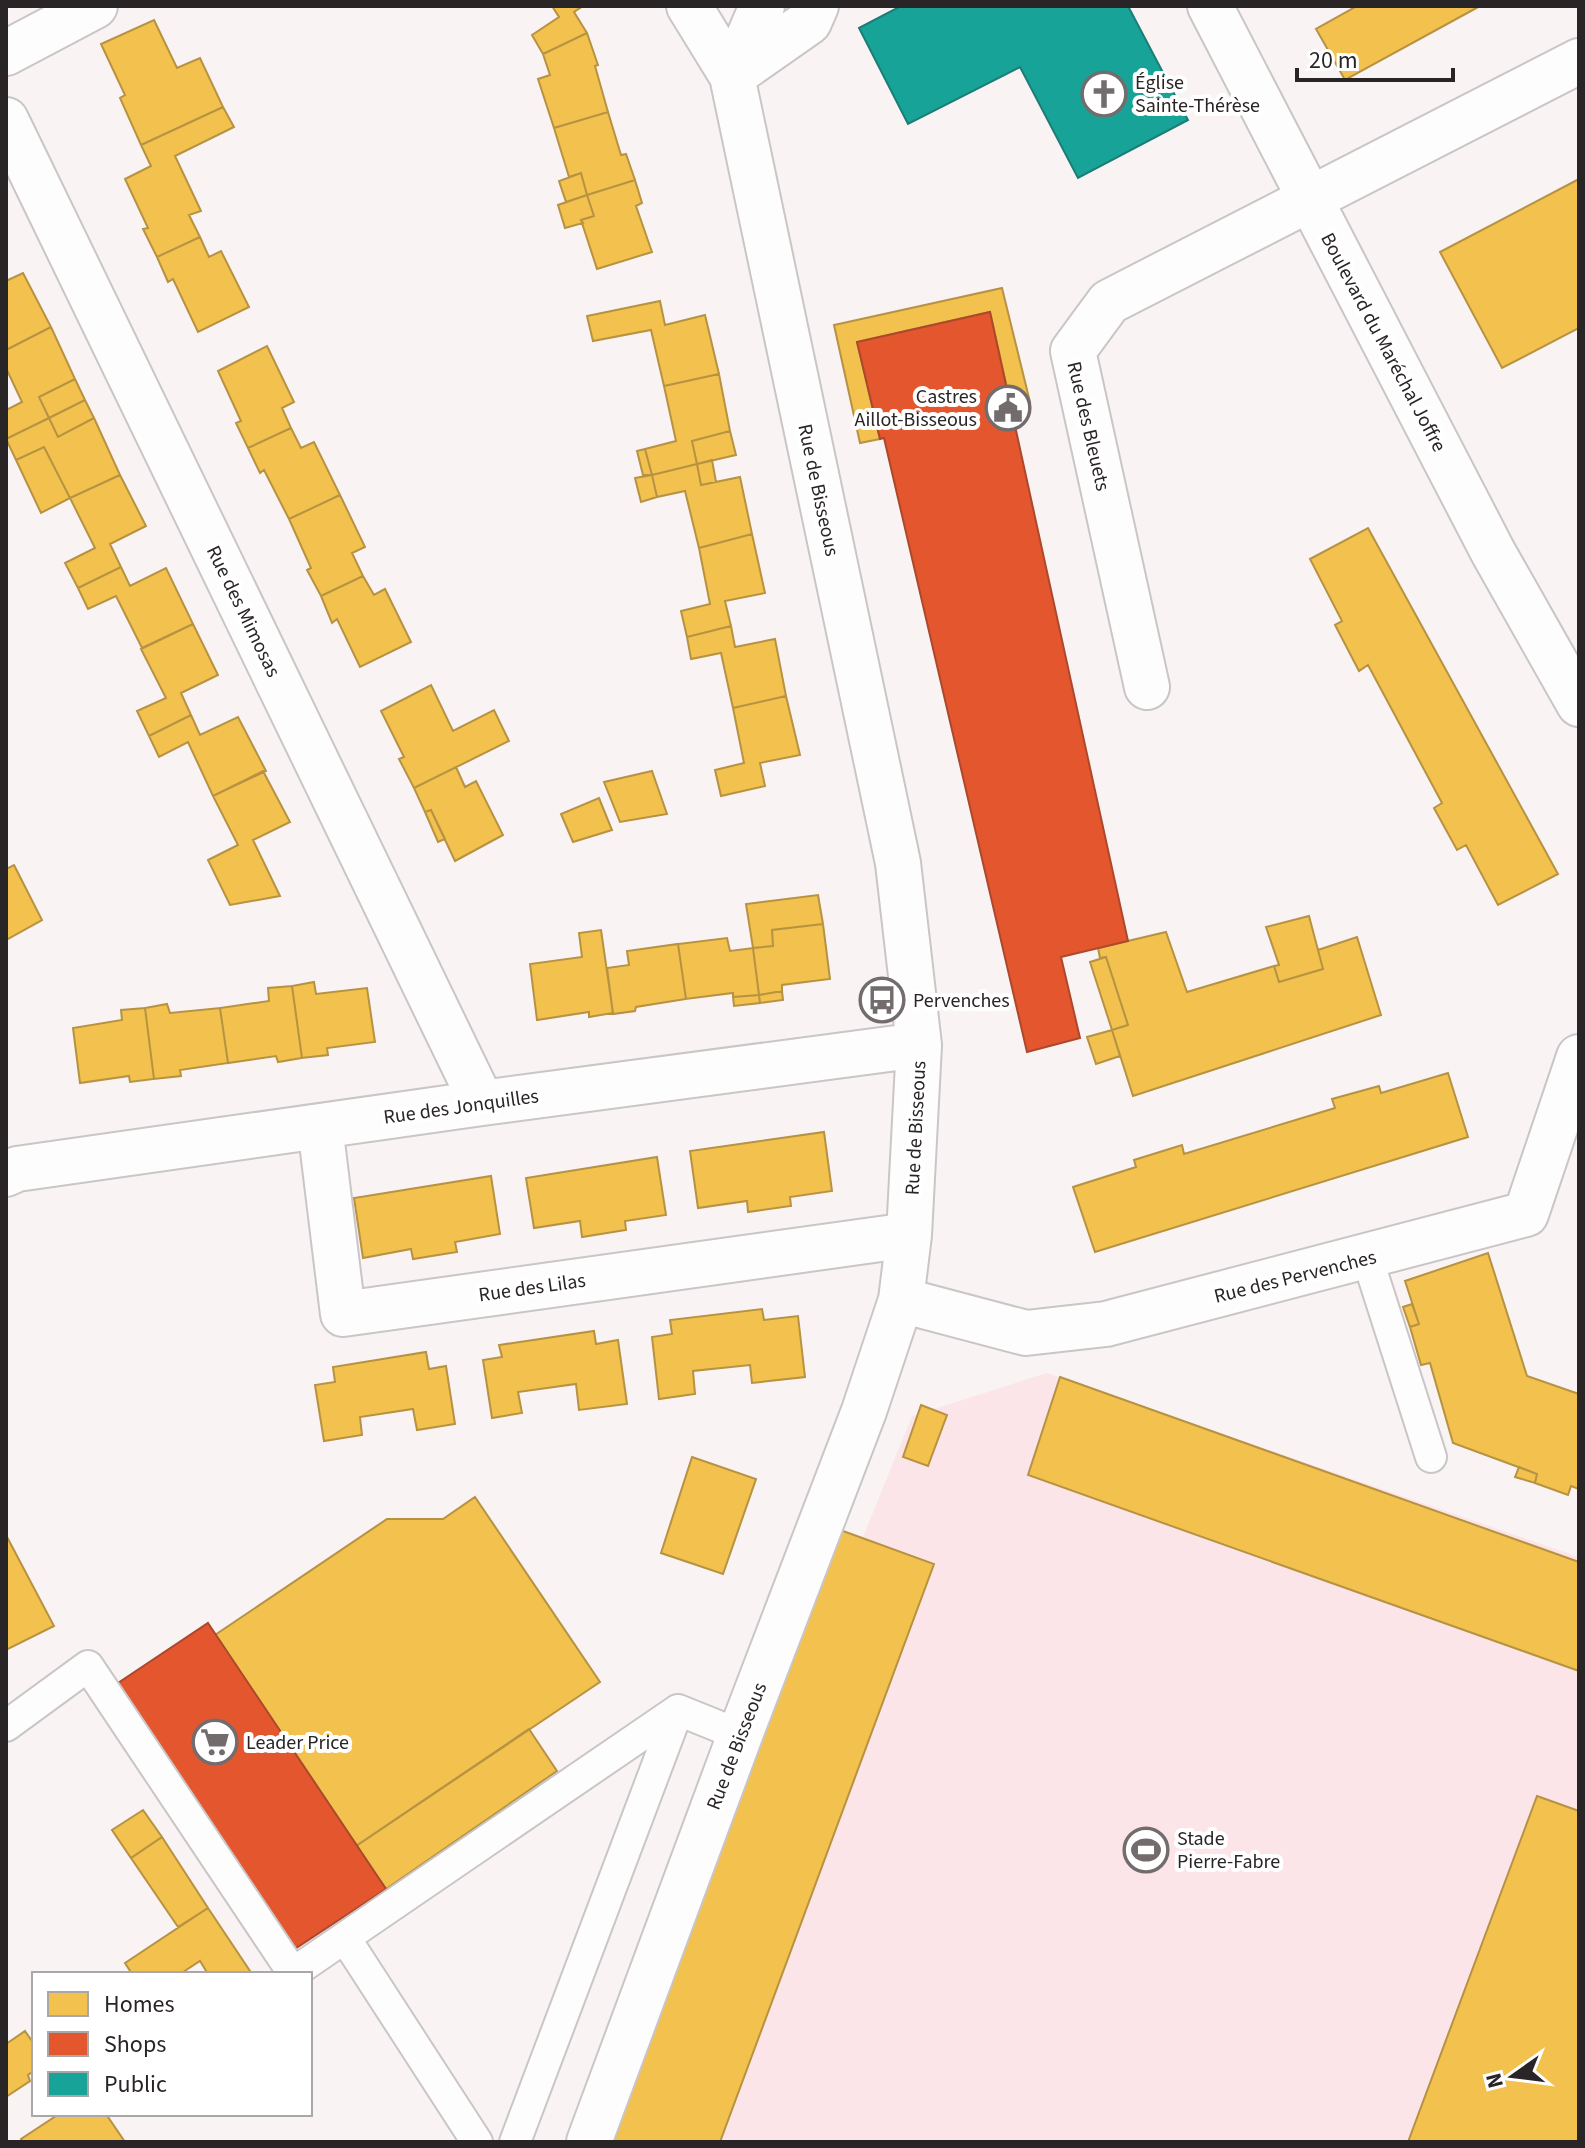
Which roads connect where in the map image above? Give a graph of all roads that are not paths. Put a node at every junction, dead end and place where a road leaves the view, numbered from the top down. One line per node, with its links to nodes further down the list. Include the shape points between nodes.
1 (95, 6): 6 (street)
2 (689, 6): 8 (street, Rue de Bisseous)
3 (762, 6): 8 (street)
4 (816, 6): 8 (street, via 809,22)
5 (1210, 6): 10 (street, Boulevard du Maréchal Joffre)
6 (6, 53)
7 (1579, 61): 10 (street, Rue des Bleuets)
8 (732, 76): 13 (street, Rue de Bisseous, via 898,863)
9 (6, 120): 15 (street, Rue des Mimosas)
10 (1310, 199): 11 (street, Boulevard du Maréchal Joffre, via 1493,552); 12 (street, Rue des Bleuets, via 1109,302 1073,351)
11 (1574, 682)
12 (1147, 687)
13 (919, 1045): 15 (street, Rue des Jonquilles); 18 (street, Rue de Bisseous)
14 (1579, 1057): 19 (street, Rue des Pervenches, via 1526,1214)
15 (482, 1103): 16 (street, Rue des Jonquilles)
16 (320, 1126): 17 (street, Rue des Jonquilles); 18 (street, Rue des Lilas, via 343,1314)
17 (10, 1163)
18 (909, 1235): 20 (street, Rue de Bisseous)
19 (1367, 1257): 20 (street, Rue des Pervenches, via 1106,1324 1026,1333); 21 (lane)
20 (901, 1300): 24 (street, Rue de Bisseous)
21 (1431, 1457)
22 (678, 1710): 24 (lane); 25 (lane); 29 (lane)
23 (6, 1726): 26 (lane, via 88,1666)
24 (740, 1735): 30 (street, Rue de Bisseous)
25 (345, 1938): 27 (lane); 28 (lane)
26 (292, 1972)
27 (294, 1972)
28 (477, 2142)
29 (515, 2142)
30 (589, 2142)

